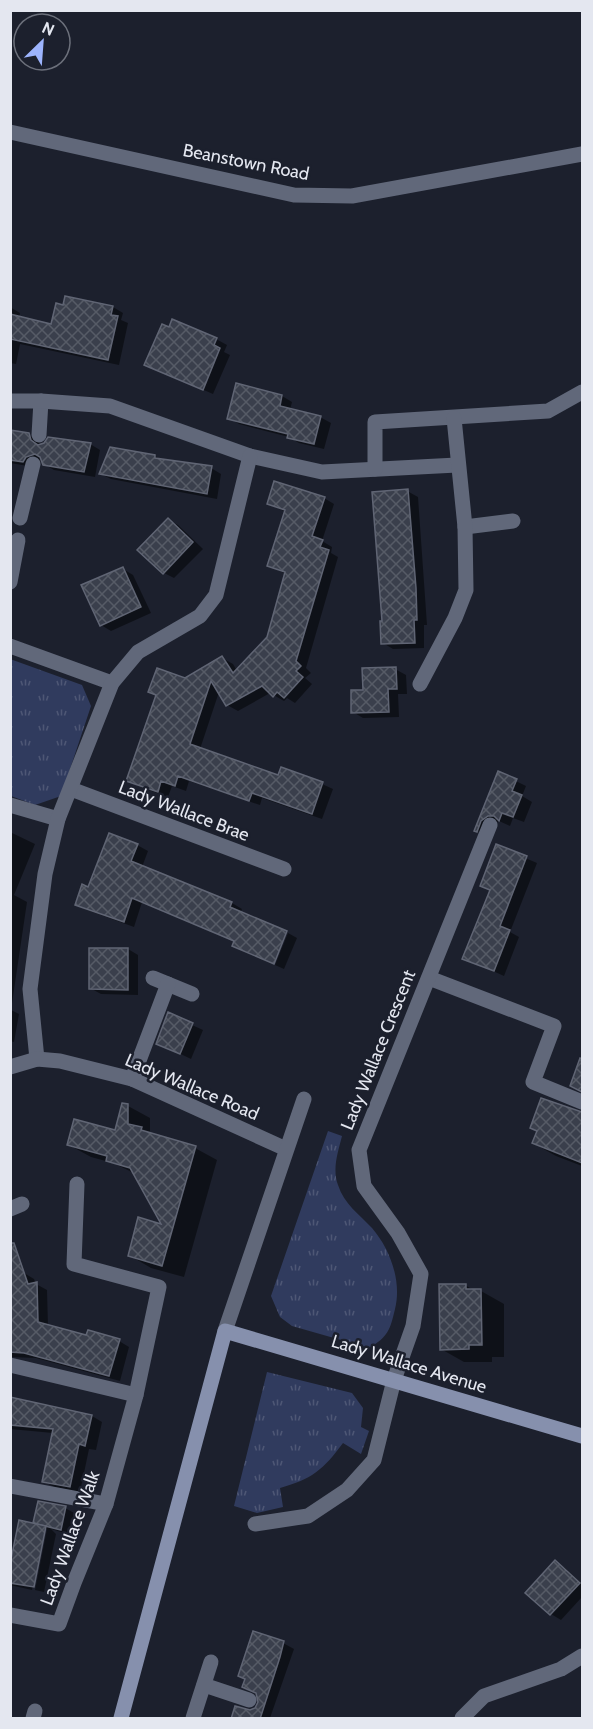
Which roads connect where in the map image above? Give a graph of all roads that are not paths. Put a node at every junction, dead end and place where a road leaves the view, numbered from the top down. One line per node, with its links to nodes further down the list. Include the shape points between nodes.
1 (10, 132): 2 (street, Beanstown Road, via 294,195 352,196)
2 (582, 154)
3 (582, 392): 6 (street, via 548,411)
4 (10, 401): 5 (street)
5 (42, 401): 7 (street); 8 (street, via 110,406)
6 (454, 418): 10 (street); 11 (street, via 375,422)
7 (39, 435)
8 (250, 456): 11 (street, via 322,472); 18 (street, via 216,595 200,616 138,652)
9 (33, 464): 12 (street)
10 (457, 465): 11 (street); 14 (street)
11 (375, 468)
12 (20, 518)
13 (513, 521): 14 (street)
14 (465, 527): 19 (street, via 466,590)
15 (18, 540): 16 (street)
16 (10, 582)
17 (10, 646): 18 (street)
18 (112, 683): 20 (street)
19 (420, 684)
20 (71, 789): 22 (street); 24 (street, Lady Wallace Brae)
21 (10, 805): 22 (street)
22 (58, 819): 29 (street, via 45,874 30,989)
23 (490, 825): 26 (street, Lady Wallace Crescent)
24 (284, 869)
25 (153, 978): 27 (street)
26 (429, 978): 33 (street, via 554,1026 533,1082); 38 (street, Lady Wallace Crescent, via 359,1150 364,1186 421,1274 413,1326)
27 (168, 984): 28 (street); 31 (street)
28 (192, 994)
29 (37, 1059): 30 (street, Lady Wallace Road); 31 (street, Lady Wallace Road)
30 (10, 1067)
31 (132, 1079): 34 (street, Lady Wallace Road)
32 (304, 1099): 34 (street)
33 (582, 1102)
34 (286, 1149): 36 (street)
35 (76, 1184): 39 (street, Lady Wallace Walk, via 74,1264 159,1287)
36 (225, 1331): 38 (main road, Lady Wallace Avenue); 49 (main road)
37 (10, 1365): 39 (street)
38 (394, 1380): 40 (main road, Lady Wallace Avenue); 43 (street, Lady Wallace Crescent, via 374,1460 347,1490 308,1516)
39 (136, 1395): 42 (street, Lady Wallace Walk)
40 (582, 1436)
41 (10, 1486): 42 (street)
42 (106, 1504): 44 (street, Lady Wallace Walk, via 59,1624)
43 (255, 1524)
44 (10, 1615)
45 (582, 1656): 51 (street, via 561,1669 484,1696)
46 (211, 1662): 47 (street)
47 (204, 1685): 48 (street); 50 (street)
48 (249, 1700)
49 (121, 1719)
50 (193, 1719)
51 (462, 1719)

